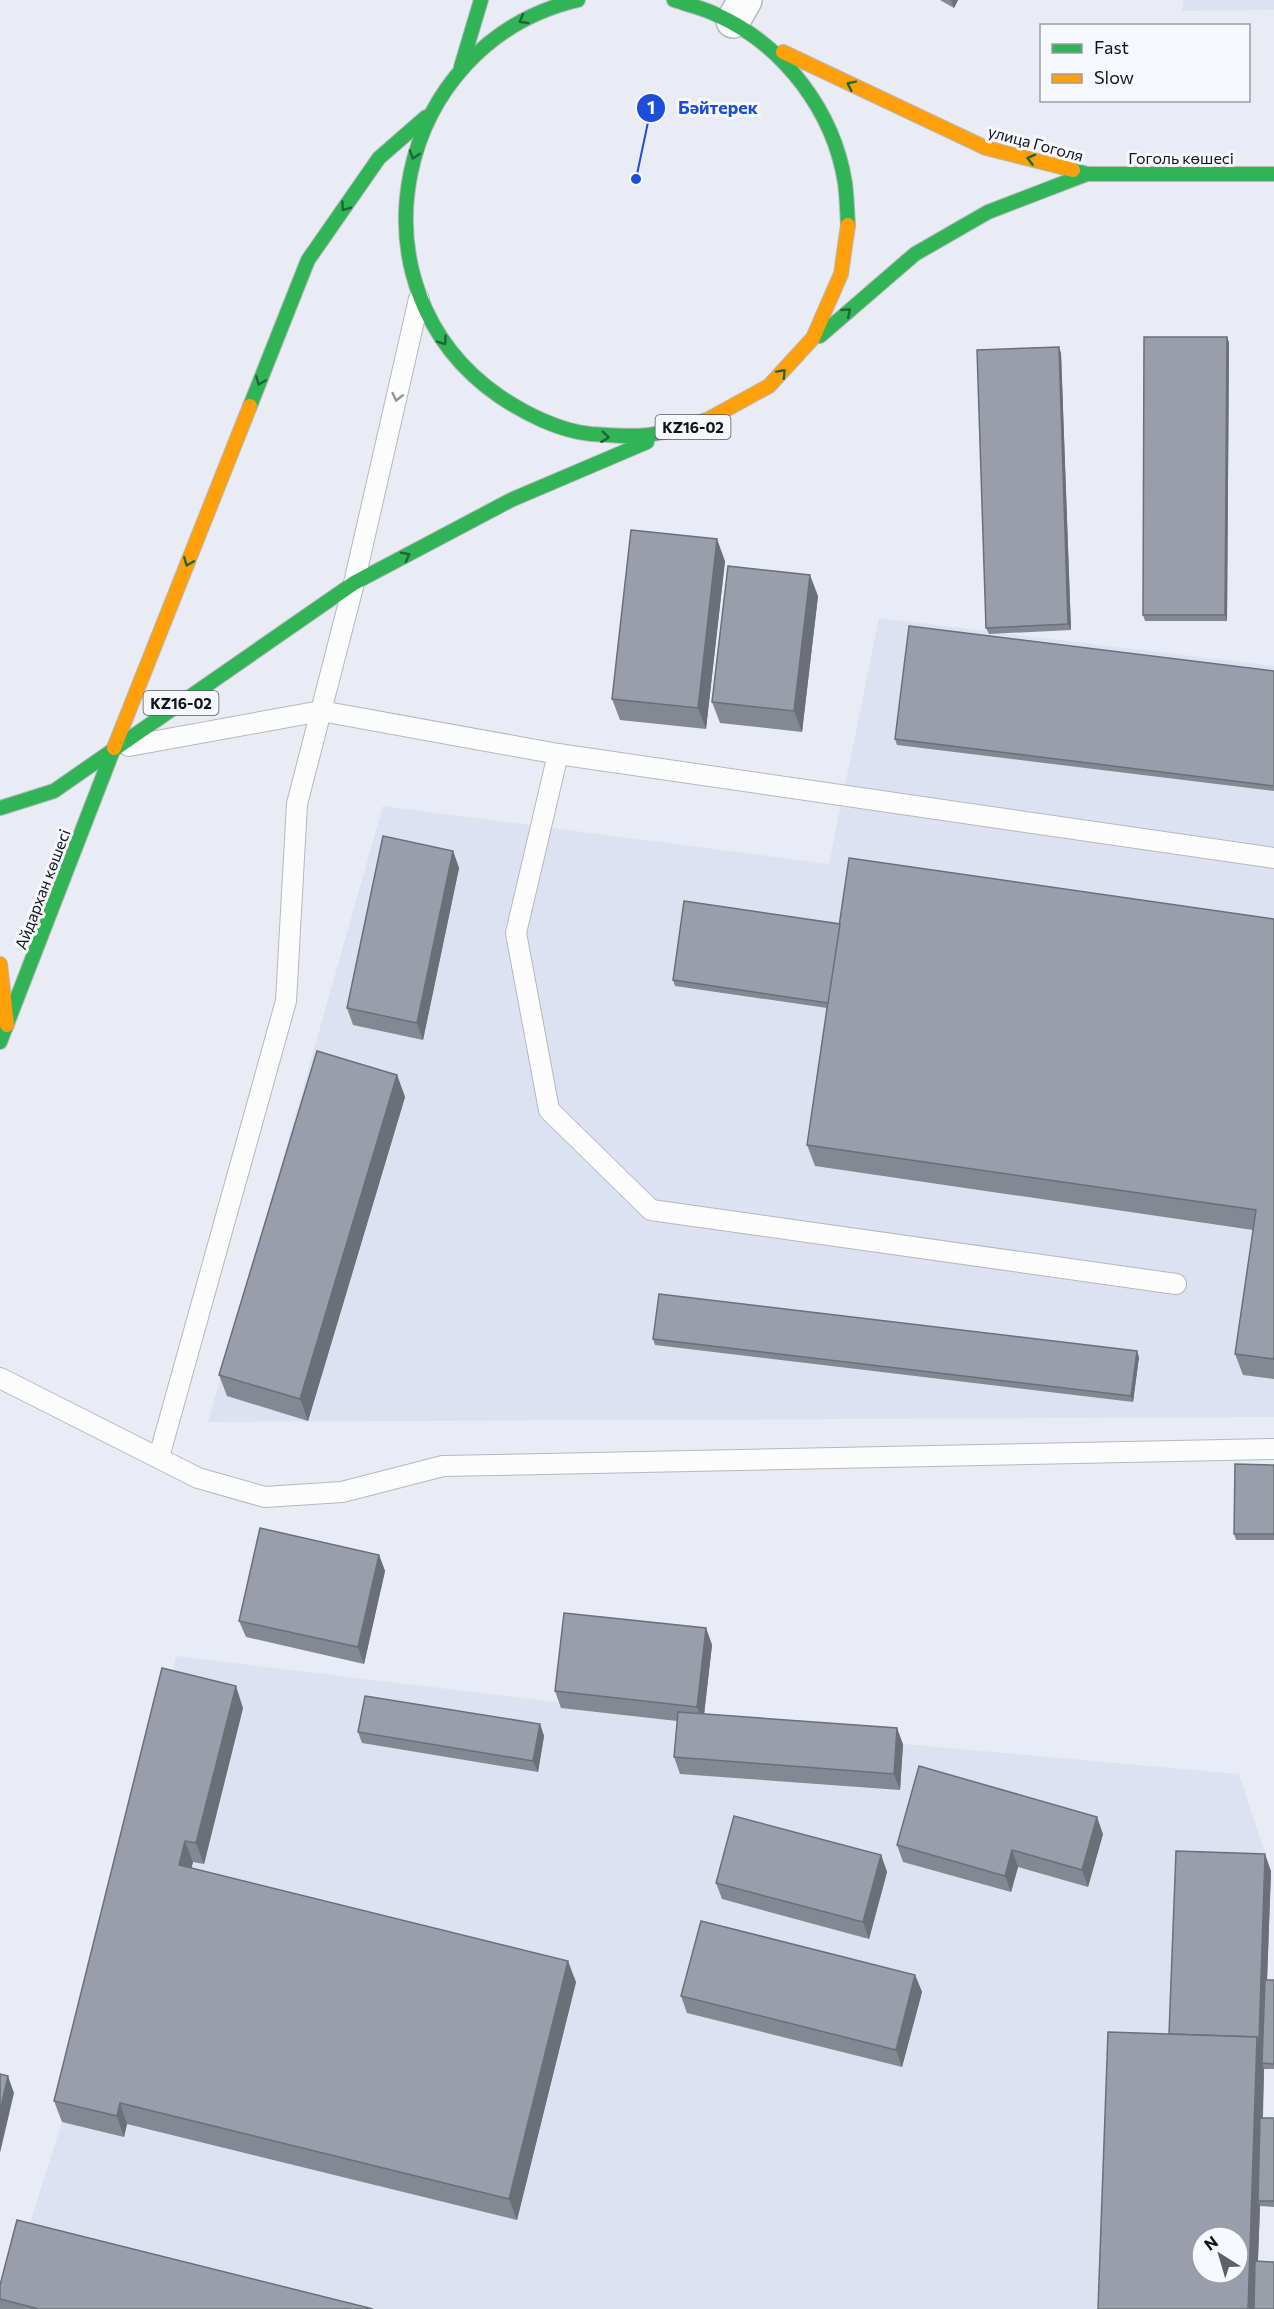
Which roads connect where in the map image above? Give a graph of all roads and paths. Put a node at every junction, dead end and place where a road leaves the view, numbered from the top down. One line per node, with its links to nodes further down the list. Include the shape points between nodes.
1 (481, 0): 7 (main road)
2 (578, 0): 7 (main road, KZ16-02, one-way to 7, via 529,16 493,39)
3 (674, 0): 4 (main road, KZ16-02)
4 (693, 2): 5 (main road, KZ16-02)
5 (739, 10): 6 (main road, KZ16-02)
6 (768, 44): 9 (main road, улица Гоголя, one-way to 6, via 986,148); 12 (main road, KZ16-02, via 798,75 822,110 838,149 847,190 848,232 841,275 826,314)
7 (461, 67): 8 (main road, KZ16-02)
8 (426, 117): 11 (main road, KZ16-02, one-way to 11, via 407,177 405,239); 16 (main road, KZ16-02, one-way to 16, via 379,158 308,260)
9 (1087, 174): 10 (main road, Гоголь көшесі); 12 (main road, улица Гоголя, one-way to 9, via 915,254 988,212)
10 (1274, 174)
11 (419, 299): 13 (main road, KZ16-02, one-way to 13, via 439,337 466,371 499,399 537,420 579,434); 14 (lane, one-way to 14)
12 (803, 351): 13 (main road, KZ16-02, one-way to 12, via 705,424 742,406 775,381)
13 (665, 435): 14 (main road, KZ16-02, one-way to 13, via 511,500)
14 (354, 583): 15 (lane); 16 (main road, KZ16-02)
15 (321, 711): 16 (lane); 17 (lane); 26 (lane, via 297,804 286,1001)
16 (114, 748): 18 (main road, KZ16-02, via 54,792); 21 (main road, Айдархан көшесі)
17 (558, 754): 19 (lane); 23 (lane, via 516,933 549,1110 651,1210)
18 (0, 807)
19 (1274, 858)
20 (0, 964): 21 (main road)
21 (7, 1024): 22 (main road, Айдархан көшесі)
22 (0, 1042)
23 (1176, 1284)
24 (0, 1378): 26 (lane)
25 (1274, 1449): 26 (lane, via 443,1466 342,1492 265,1497 198,1478)
26 (159, 1457)

